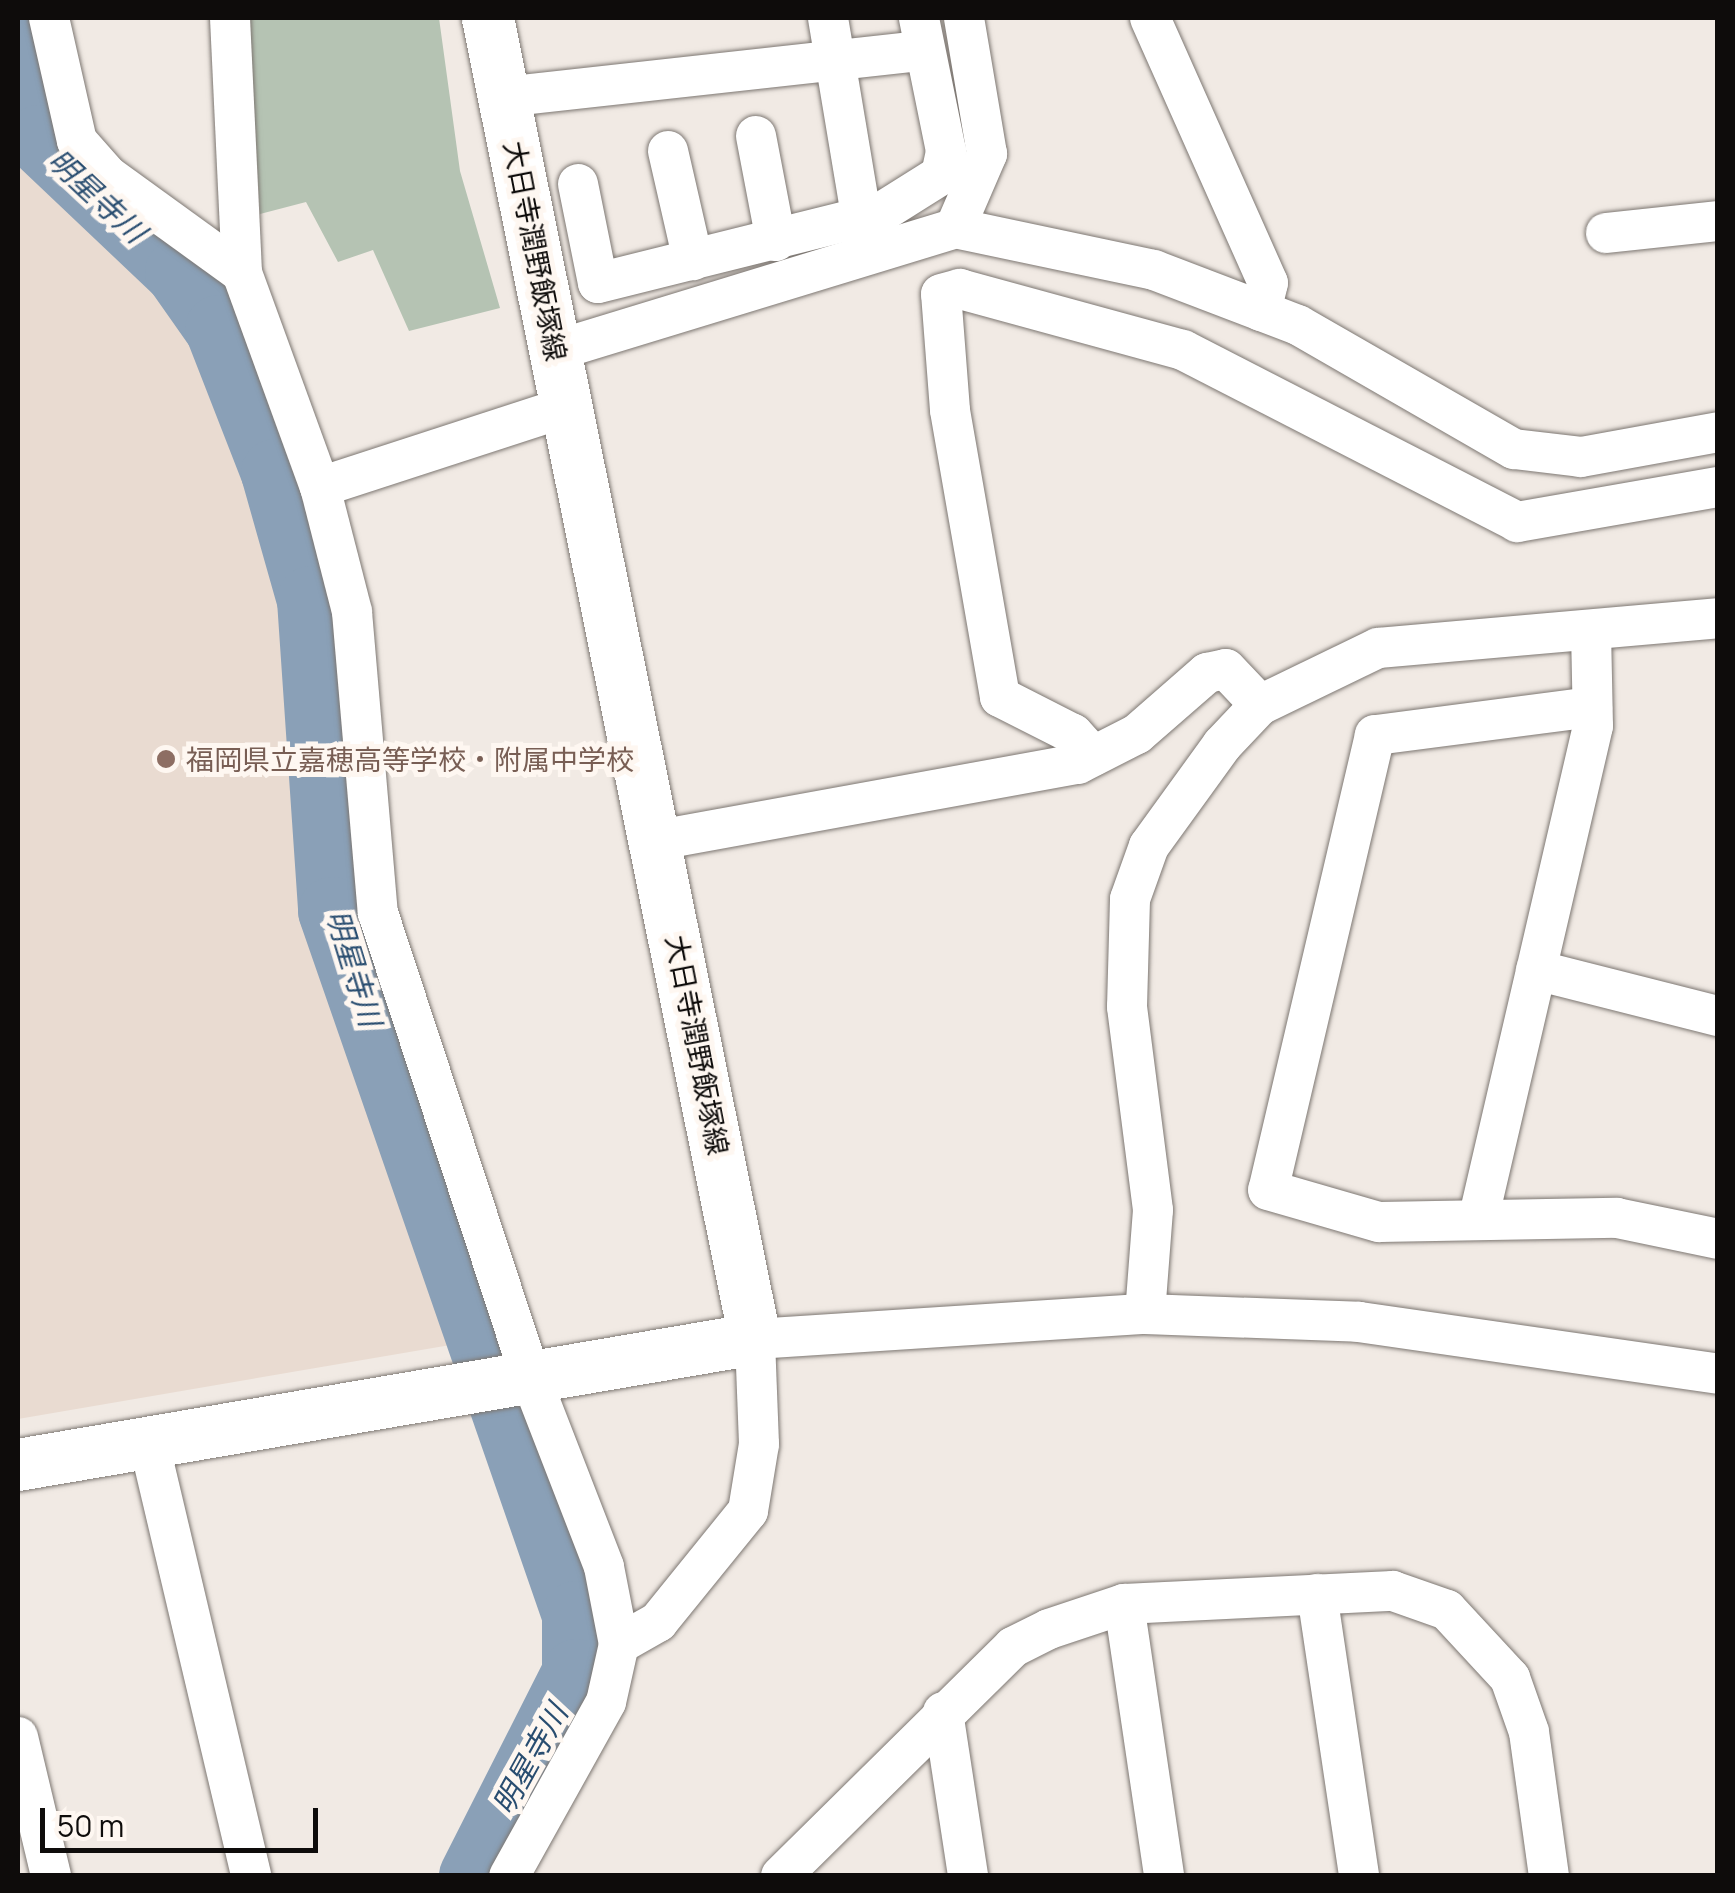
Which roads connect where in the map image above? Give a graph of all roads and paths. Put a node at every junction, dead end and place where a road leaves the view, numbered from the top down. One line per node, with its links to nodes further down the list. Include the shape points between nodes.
1 (49, 18): 19 (street, via 77,141 108,176)
2 (230, 18): 19 (street)
3 (488, 18): 9 (main road, 大日寺潤野飯塚線)
4 (828, 18): 8 (street)
5 (964, 18): 15 (street, via 987,154)
6 (1150, 18): 20 (street, via 1268,283)
7 (920, 34): 8 (street); 13 (street, via 946,152 940,174)
8 (838, 59): 9 (street); 13 (street)
9 (504, 96): 21 (main road, 大日寺潤野飯塚線)
10 (756, 136): 17 (street)
11 (668, 151): 18 (street)
12 (578, 184): 18 (street, via 598,282)
13 (862, 221): 17 (street)
14 (1718, 222): 16 (street)
15 (954, 228): 20 (street, via 1154,270); 21 (street)
16 (1606, 233)
17 (776, 241): 18 (street)
18 (693, 260)
19 (242, 274): 24 (street)
20 (1261, 311): 23 (street, via 1514,449 1580,457)
21 (556, 350): 22 (main road, 大日寺潤野飯塚線)
22 (566, 407): 24 (street); 31 (main road, 大日寺潤野飯塚線)
23 (1718, 432)
24 (320, 487): 39 (street, via 352,612 378,913)
25 (1718, 487): 30 (street, via 1517,522 1183,350 960,289 941,294 950,410 1000,696 1073,734)
26 (1718, 618): 27 (street)
27 (1591, 630): 28 (street, via 1378,648); 29 (street)
28 (1260, 705): 30 (street, via 1226,669 1208,673 1137,734); 36 (street, via 1178,800 1130,900 1127,1007 1153,1210)
29 (1592, 707): 32 (street); 34 (street, via 1376,735 1268,1190 1379,1222)
30 (1093, 756): 31 (street)
31 (658, 840): 37 (main road, 大日寺潤野飯塚線)
32 (1536, 970): 33 (street); 34 (street)
33 (1718, 1016)
34 (1479, 1216): 35 (street, via 1617,1218)
35 (1718, 1239)
36 (1146, 1314): 37 (street); 38 (street, via 1359,1322)
37 (755, 1339): 39 (main road); 44 (street, via 760,1444 748,1511 658,1622)
38 (1718, 1374)
39 (532, 1381): 40 (main road); 44 (street, via 604,1566)
40 (149, 1443): 41 (main road); 48 (street)
41 (18, 1464)
42 (1317, 1594): 43 (street); 53 (street); 54 (street, via 1393,1591 1448,1610 1474,1632 1510,1678 1529,1732)
43 (1124, 1604): 45 (street, via 1013,1647); 52 (street)
44 (619, 1644): 49 (street, via 606,1702)
45 (943, 1712): 50 (street); 51 (street)
46 (18, 1737): 47 (street)
47 (52, 1876)
48 (252, 1876)
49 (509, 1876)
50 (781, 1876)
51 (968, 1876)
52 (1164, 1876)
53 (1360, 1876)
54 (1549, 1876)

